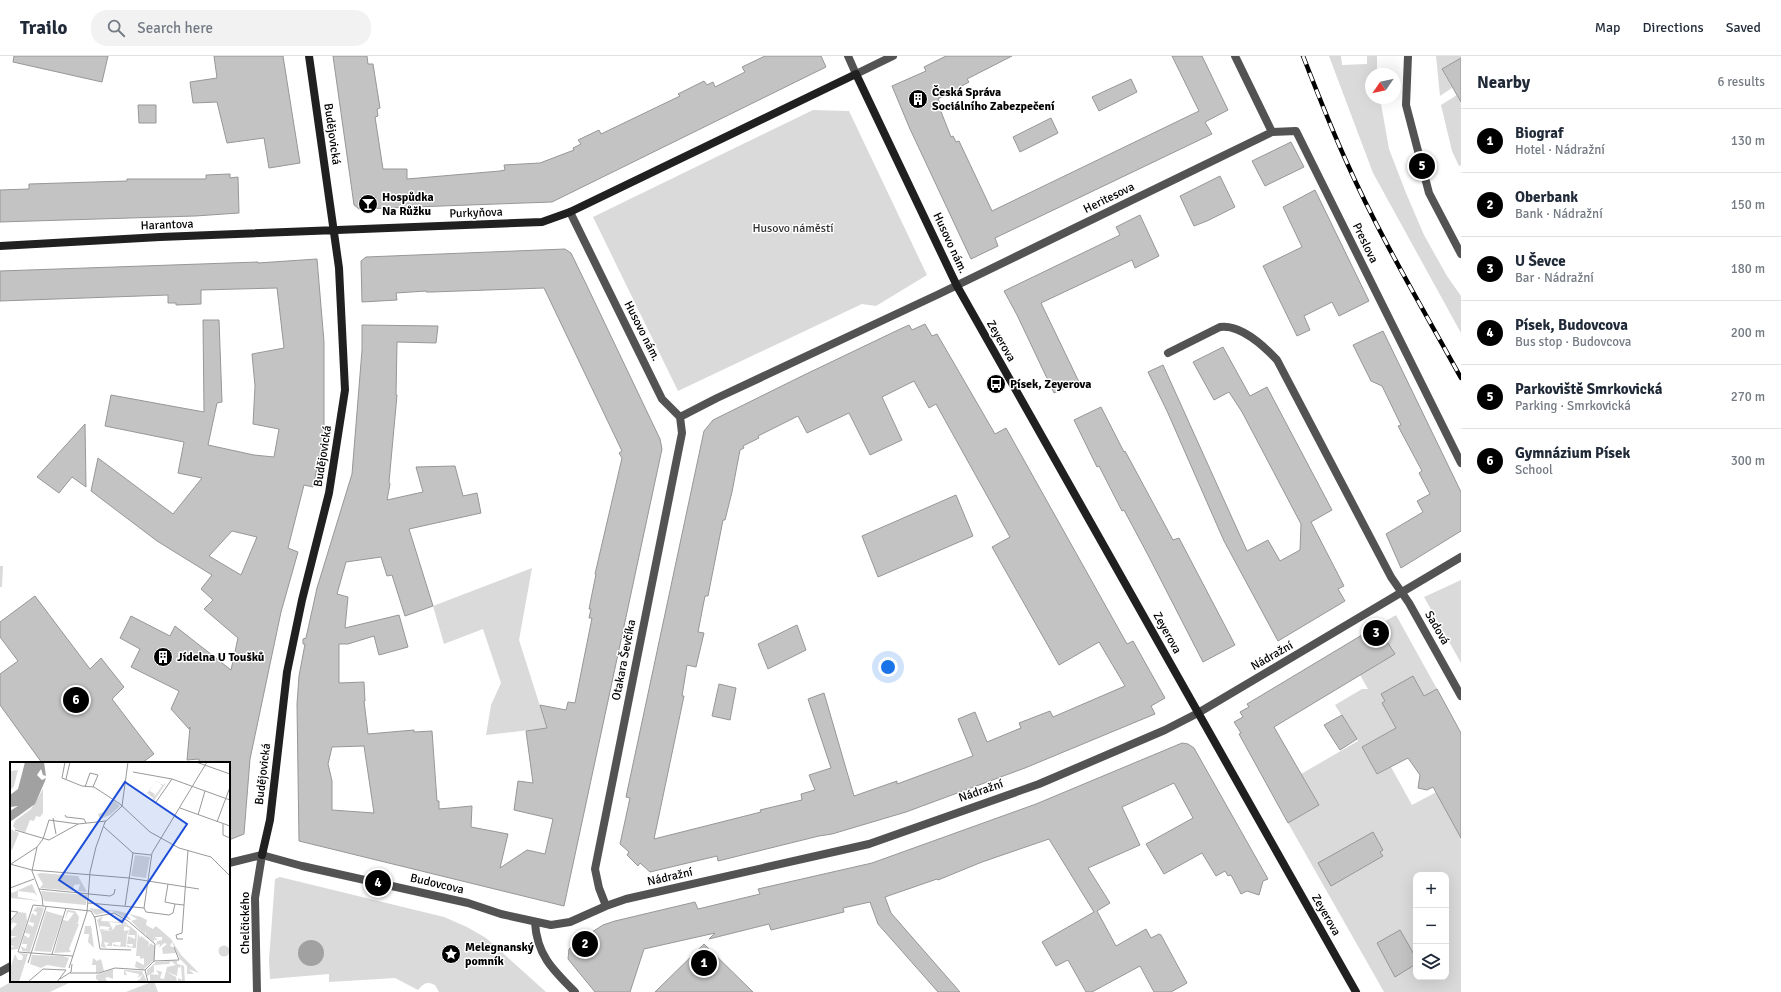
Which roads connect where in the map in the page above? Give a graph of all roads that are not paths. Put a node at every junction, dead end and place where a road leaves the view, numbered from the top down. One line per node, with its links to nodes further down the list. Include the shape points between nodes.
1 (309, 56): 9 (street, Budějovická)
2 (848, 56): 6 (street)
3 (893, 56): 6 (street)
4 (1235, 56): 7 (street)
5 (1408, 56): 11 (street, via 1406,105 1429,193)
6 (856, 74): 8 (street); 12 (street, Husovo nám.)
7 (1272, 132): 12 (street, Heritesova); 15 (street, Preslova, via 1296,131)
8 (570, 212): 9 (street, Purkyňova, via 542,222); 14 (street, Husovo nám., via 662,399)
9 (334, 231): 10 (street, Harantova); 20 (street, Budějovická, via 339,268 345,390 329,493 287,672 270,820)
10 (0, 246)
11 (1461, 254)
12 (957, 286): 14 (street, Husovo nám.); 19 (street, Zeyerova)
13 (1168, 353): 17 (street, via 1220,327 1229,326 1262,344 1277,360)
14 (680, 417): 22 (street, Otakara Ševčíka, via 682,433 594,869)
15 (1461, 463)
16 (1461, 558): 17 (street, Nádražní)
17 (1401, 593): 18 (street, Sadová); 19 (street, Nádražní)
18 (1461, 696)
19 (1198, 713): 22 (street, Nádražní, via 1165,730 1039,784 869,844); 28 (street, Zeyerova)
20 (262, 855): 21 (street); 23 (street, Budovcova, via 468,903); 26 (street, Chelčického, via 255,898)
21 (230, 864)
22 (606, 906): 23 (street, Nádražní, via 570,922 551,925)
23 (535, 923): 27 (street, via 538,945 544,957)
24 (10, 967): 25 (street)
25 (0, 972)
26 (257, 992)
27 (575, 992)
28 (1356, 992)

